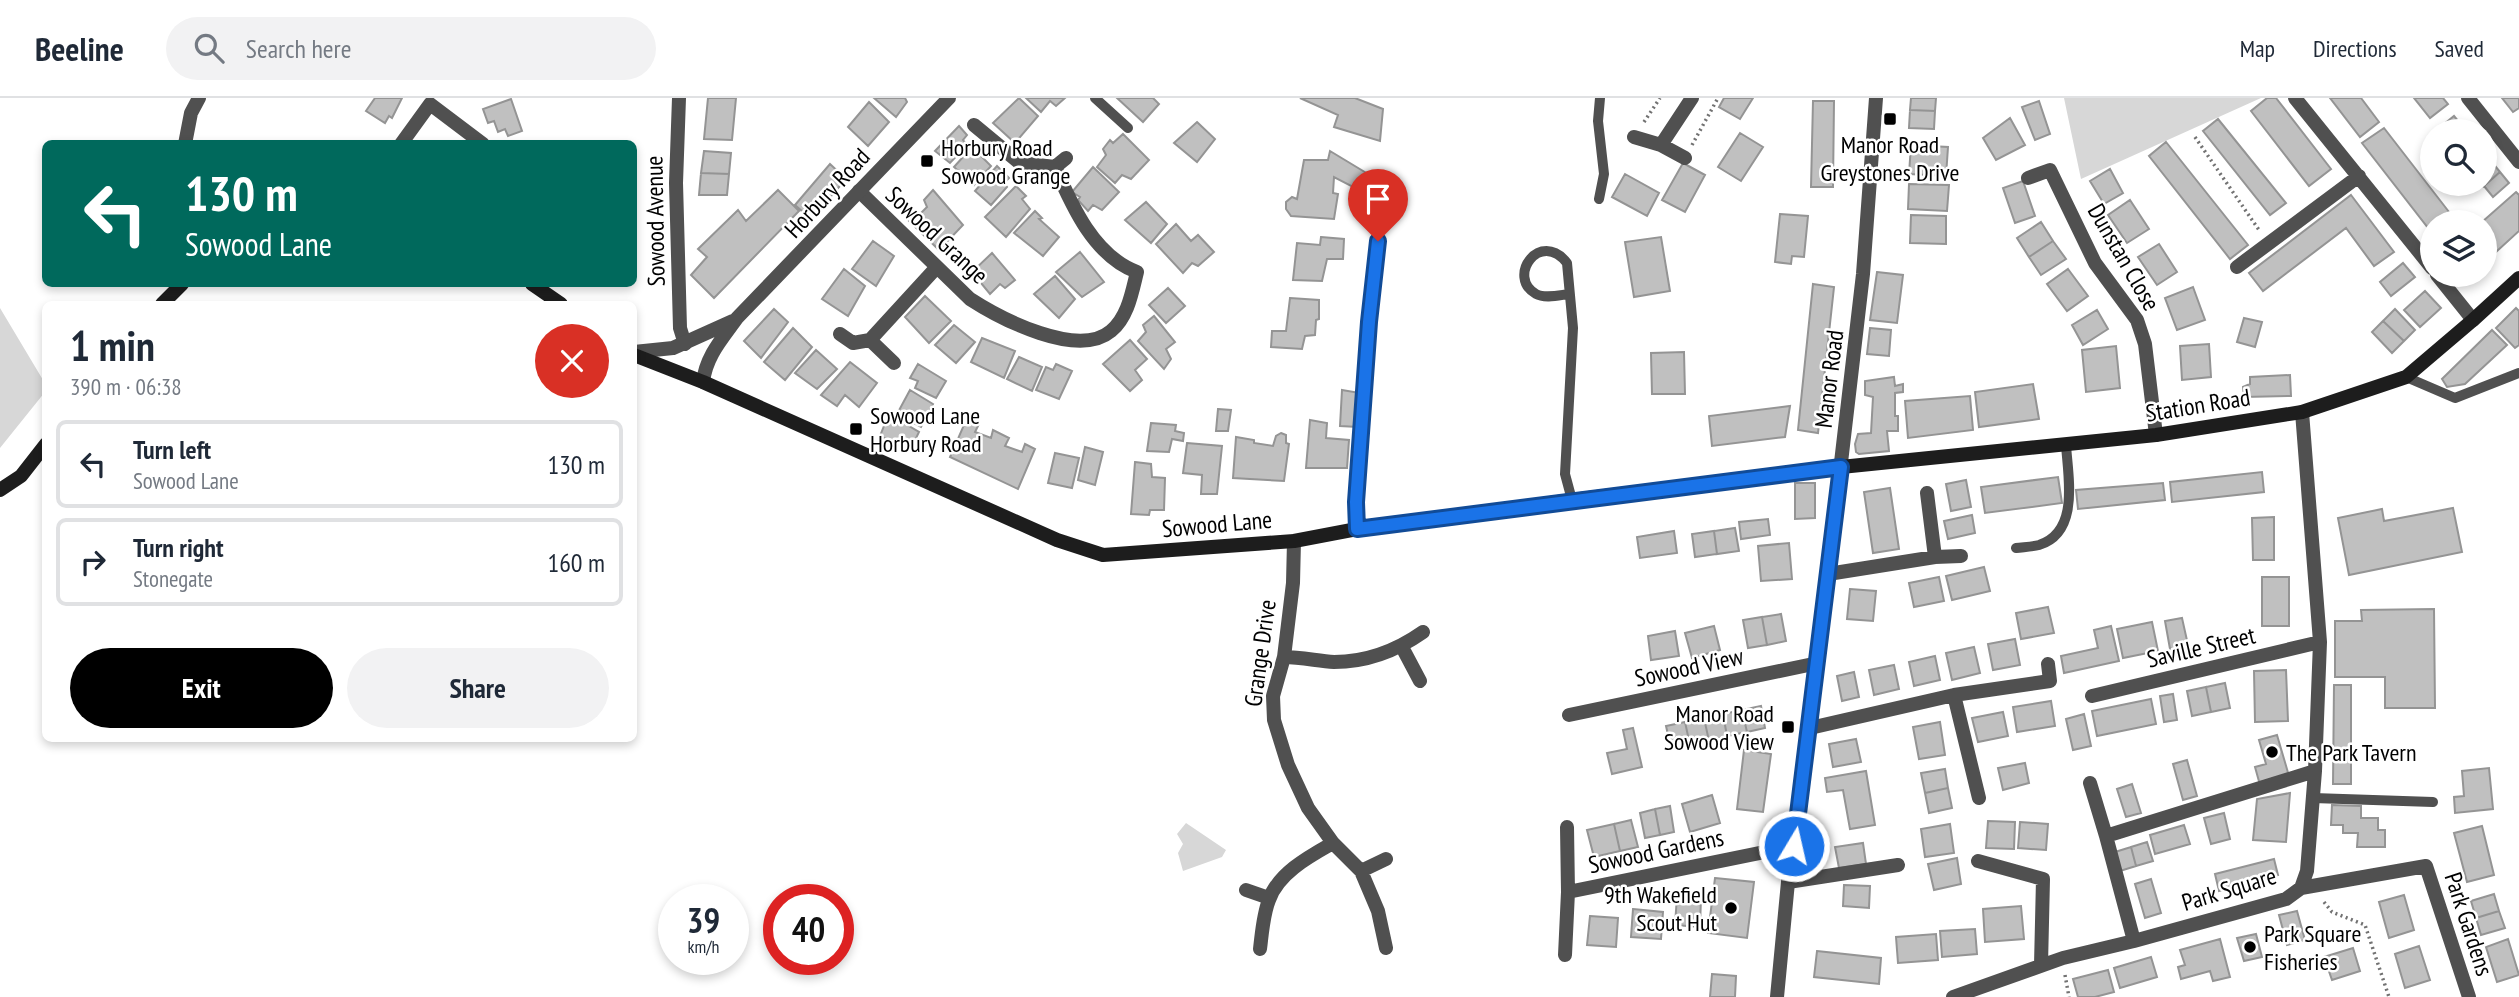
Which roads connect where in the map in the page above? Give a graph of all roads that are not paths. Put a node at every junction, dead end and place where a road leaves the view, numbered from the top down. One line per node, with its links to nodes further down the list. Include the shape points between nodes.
1 (199, 98): 14 (street)
2 (679, 98): 39 (street, Sowood Avenue, via 676,197 680,328)
3 (949, 98): 22 (street, Horbury Road)
4 (1095, 98): 12 (lane)
5 (1600, 98): 23 (lane, via 1604,174)
6 (1692, 98): 17 (street)
7 (1877, 98): 50 (street, Manor Road)
8 (2295, 98): 20 (street)
9 (2468, 98): 19 (street)
10 (432, 101): 15 (street); 16 (street)
11 (974, 125): 27 (street, Sowood Grange, via 1020,163 1060,162 1070,200 1094,238 1126,268 1138,272 1113,330 1101,338 1071,341 990,312)
12 (1128, 128)
13 (1634, 137): 17 (street)
14 (186, 140)
15 (404, 140)
16 (478, 140)
17 (1661, 145): 18 (street)
18 (1685, 158)
19 (2519, 162)
20 (2359, 176): 25 (street); 26 (street)
21 (2028, 178): 47 (street, Dunstan Close, via 2050,170 2095,263 2137,320 2145,344)
22 (859, 191): 27 (street, Sowood Grange); 35 (street, Horbury Road)
23 (1600, 199)
24 (1378, 241): 54 (street)
25 (2420, 253)
26 (2237, 267)
27 (936, 268): 38 (street)
28 (2519, 278): 36 (main road, Station Road)
29 (179, 287): 33 (main road)
30 (536, 287): 34 (main road)
31 (2447, 287): 36 (street)
32 (1569, 294): 32 (lane, via 1567,263 1560,255 1536,253 1527,261 1524,273 1537,295); 53 (lane, via 1573,328 1565,474)
33 (165, 301)
34 (557, 301)
35 (737, 318): 39 (street, Horbury Road); 45 (street, Horbury Road, via 709,356)
36 (2473, 320): 44 (main road, Station Road)
37 (840, 334): 38 (street, via 853,343)
38 (870, 340): 42 (street)
39 (685, 344): 40 (street, Horbury Road)
40 (637, 353)
41 (637, 354): 45 (main road, Sowood Lane)
42 (894, 363)
43 (2519, 373): 44 (lane, via 2455,398)
44 (2406, 376): 46 (main road, Station Road)
45 (703, 382): 55 (main road, Sowood Lane, via 1057,540 1103,555)
46 (2302, 412): 47 (main road, Station Road); 61 (street, Park Square)
47 (2156, 435): 48 (main road, Station Road)
48 (2066, 444): 50 (main road, Station Road); 56 (lane, via 2070,488 2062,526 2040,545)
49 (42, 449): 51 (main road, via 21,476)
50 (1841, 467): 53 (main road, Sowood Lane); 59 (street, Manor Road)
51 (0, 490)
52 (1927, 493): 58 (street)
53 (1572, 500): 54 (main road, Sowood Lane)
54 (1357, 529): 55 (main road, Sowood Lane)
55 (1294, 541): 63 (street, Grange Drive)
56 (2016, 548)
57 (1961, 556): 58 (street)
58 (1935, 557): 59 (street)
59 (1828, 573): 64 (street, Manor Road)
60 (1423, 632): 62 (street)
61 (2320, 642): 68 (street, Saville Street); 71 (street, Park Square)
62 (1402, 647): 63 (street, via 1350,661); 66 (street)
63 (1284, 657): 78 (street, Grange Drive, via 1273,696 1279,741 1308,808)
64 (1818, 663): 69 (street, Sowood View); 70 (street, Manor Road)
65 (2048, 664): 67 (street, via 2050,681)
66 (1420, 681)
67 (1954, 695): 70 (street); 73 (street)
68 (2092, 696)
69 (1569, 715)
70 (1810, 728): 79 (street, Manor Road)
71 (2315, 771): 74 (street, Park Square); 77 (street)
72 (2090, 783): 77 (street)
73 (1979, 798)
74 (2313, 799): 75 (lane); 85 (street, Park Square)
75 (2433, 802)
76 (1567, 827): 87 (street, Sowood Gardens)
77 (2106, 836): 89 (street)
78 (1333, 843): 83 (street, Grange Drive); 88 (street, via 1298,864)
79 (1794, 846): 84 (street, Manor Road); 87 (street, Sowood Gardens)
80 (1386, 859): 83 (street)
81 (1978, 862): 93 (street, via 2043,879)
82 (1898, 865): 84 (street)
83 (1361, 871): 91 (street, Grange Drive, via 1378,911)
84 (1788, 882): 95 (street, Manor Road)
85 (2306, 887): 89 (street, Park Square, via 2286,899); 96 (street, Park Gardens, via 2426,866)
86 (1246, 890): 88 (street)
87 (1568, 892): 92 (street, Sowood Gardens)
88 (1269, 898): 90 (street)
89 (2134, 941): 93 (street, Park Square)
90 (1260, 948)
91 (1386, 948)
92 (1565, 956)
93 (2041, 965): 94 (street, Park Square)
94 (1961, 996)
95 (1777, 997)
96 (2469, 997)

